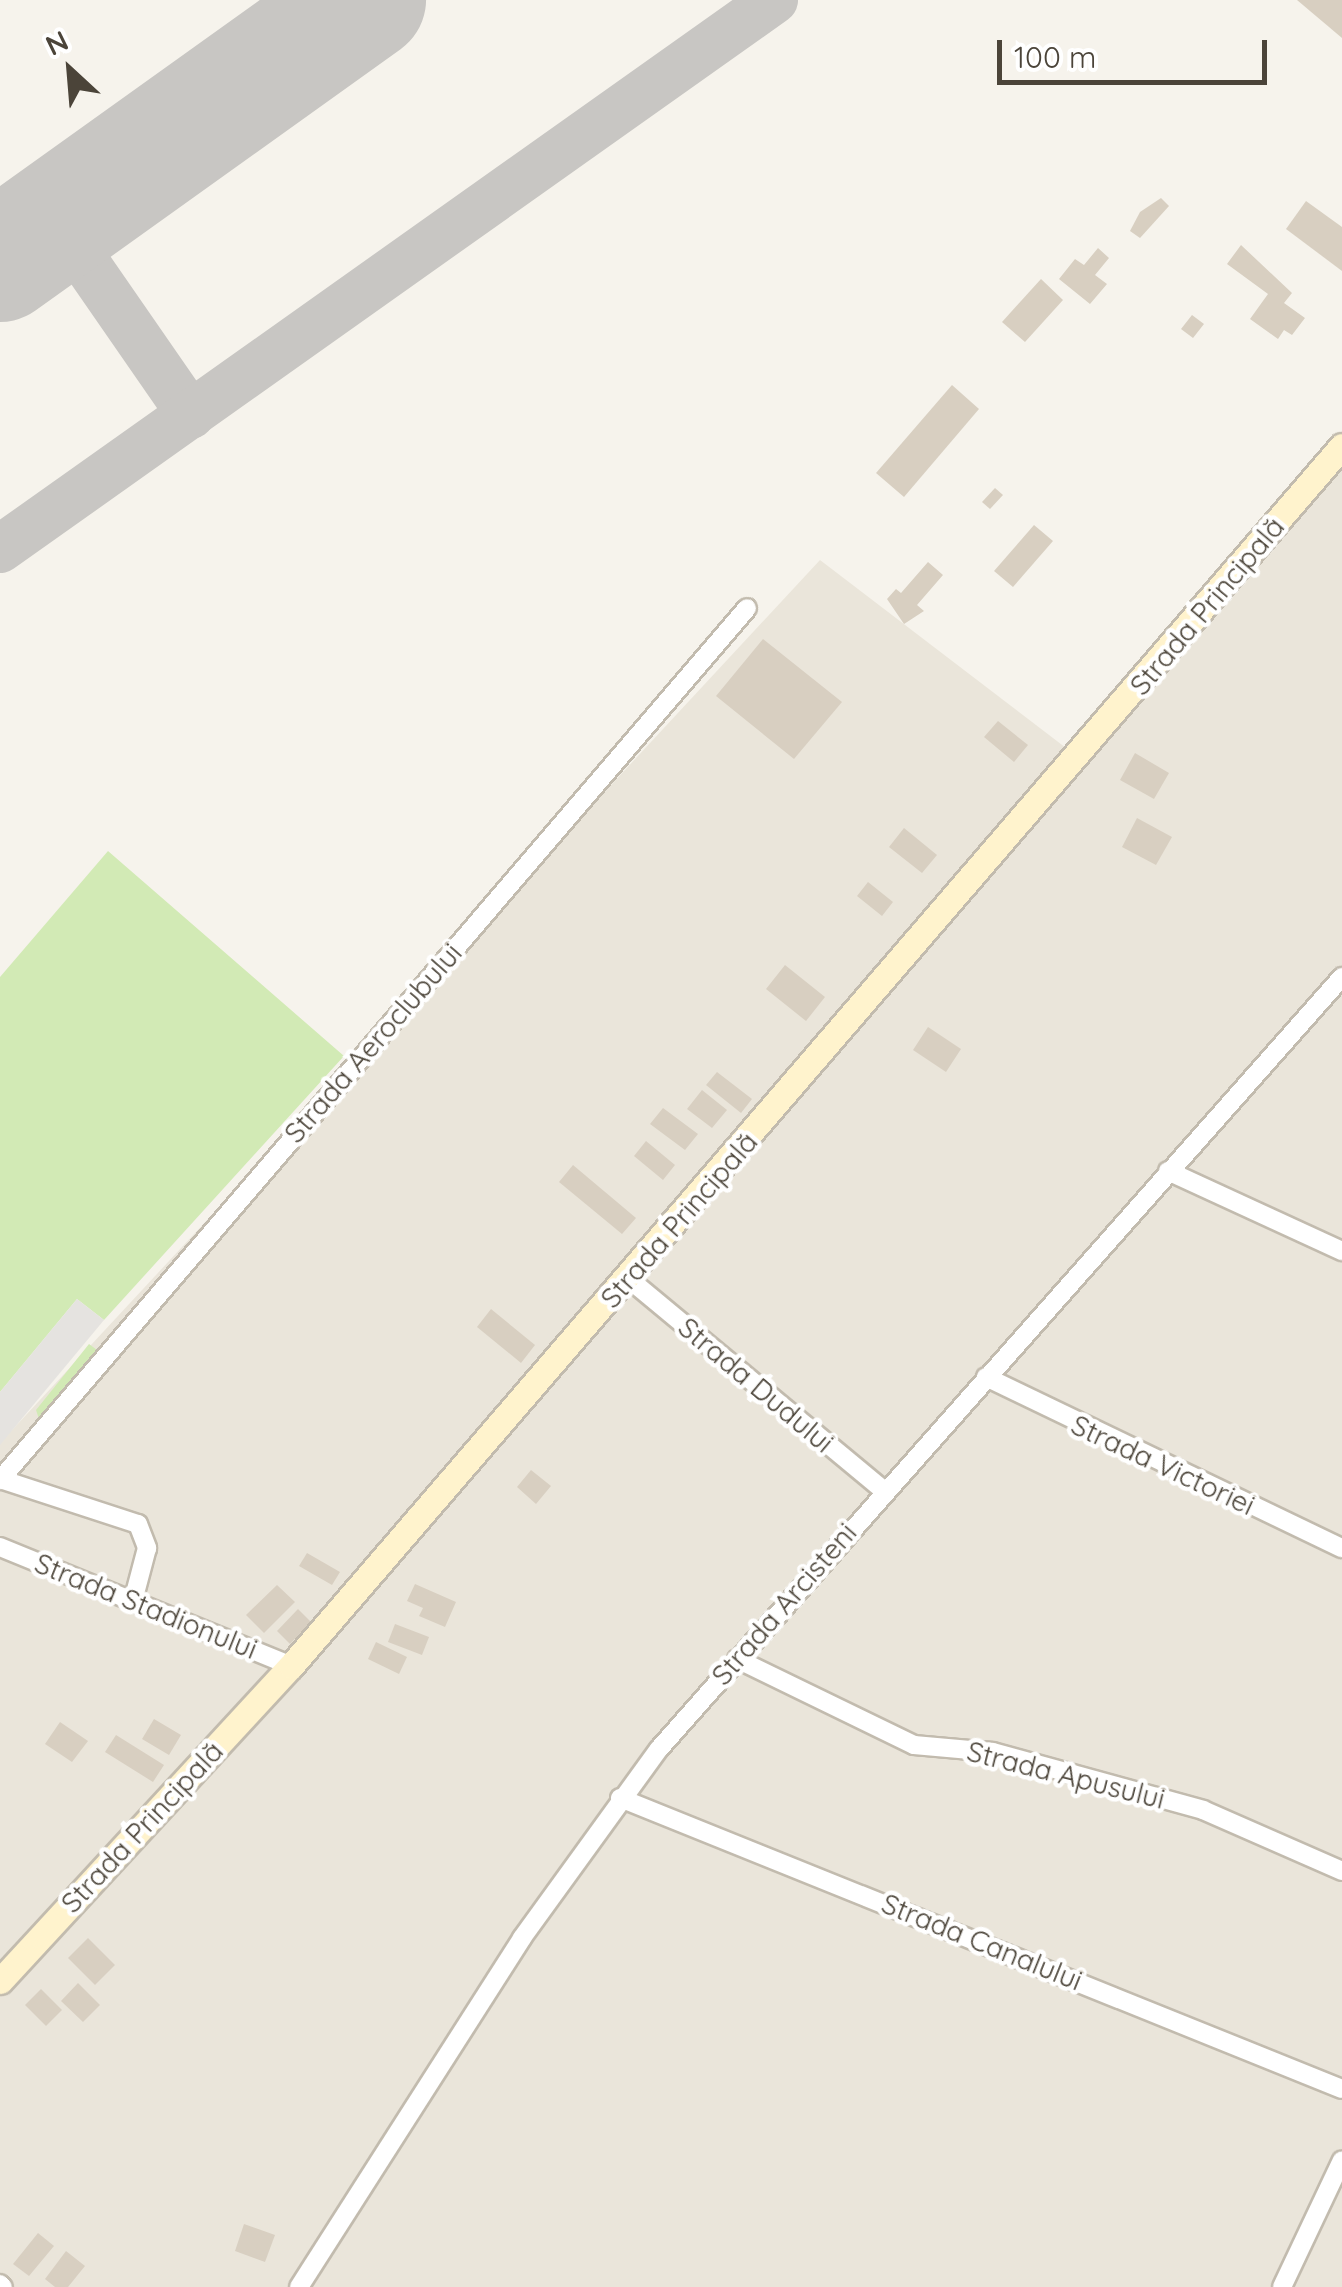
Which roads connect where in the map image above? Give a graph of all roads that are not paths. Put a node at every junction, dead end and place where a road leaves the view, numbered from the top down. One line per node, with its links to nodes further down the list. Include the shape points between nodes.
1 (1338, 458): 6 (main road, Strada Principală)
2 (748, 608): 8 (street, Strada Aeroclubului)
3 (1342, 977): 4 (street, Strada Arcisteni)
4 (1168, 1171): 5 (street); 7 (street, Strada Arcisteni)
5 (1342, 1251)
6 (628, 1279): 9 (street, Strada Dudului); 14 (main road, Strada Principală)
7 (986, 1377): 9 (street, Strada Arcisteni); 11 (street, Strada Victoriei)
8 (0, 1480): 12 (street, via 138,1524 148,1548)
9 (883, 1490): 13 (street, Strada Arcisteni)
10 (0, 1546): 12 (street, Strada Stadionului)
11 (1342, 1548)
12 (132, 1601): 14 (street, Strada Stadionului)
13 (736, 1659): 15 (street, Strada Arcisteni); 16 (street, Strada Apusului, via 914,1745 993,1752 1188,1806)
14 (291, 1666): 17 (main road, Strada Principală)
15 (620, 1798): 18 (street, Strada Canalului); 20 (street, Strada Arcisteni, via 412,2103)
16 (1342, 1870)
17 (0, 1981)
18 (1342, 2088)
19 (1342, 2160): 21 (street)
20 (298, 2287)
21 (1282, 2287)

